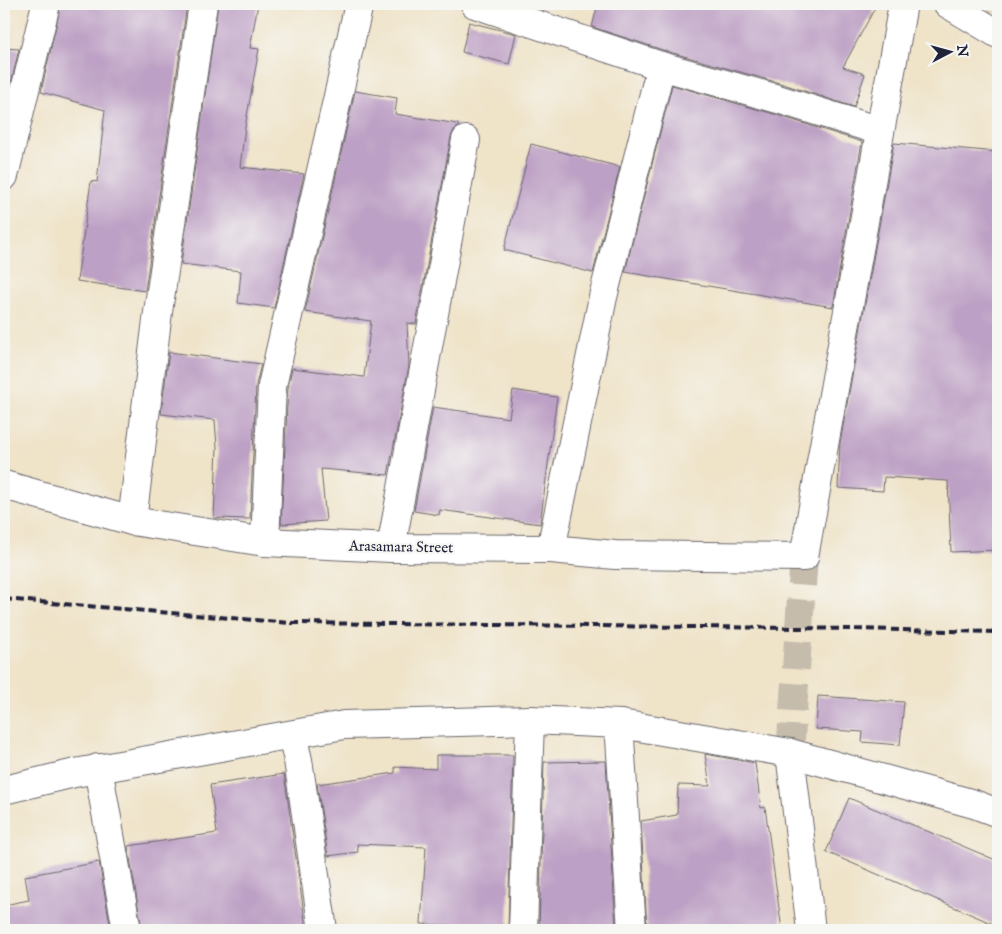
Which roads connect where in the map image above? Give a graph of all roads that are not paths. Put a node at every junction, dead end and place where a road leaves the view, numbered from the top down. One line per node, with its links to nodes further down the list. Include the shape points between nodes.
1 (46, 4): 11 (street)
2 (203, 4): 13 (street, via 158,312)
3 (359, 4): 14 (street, via 272,386)
4 (475, 4): 8 (street)
5 (903, 4): 9 (street)
6 (948, 4): 7 (street)
7 (998, 34)
8 (661, 66): 9 (street); 16 (street, via 603,297)
9 (880, 131): 16 (street, Arasamara Street, via 804,557 615,556)
10 (466, 140): 15 (street)
11 (4, 176)
12 (4, 485): 13 (street, Arasamara Street)
13 (132, 521): 14 (street, Arasamara Street)
14 (265, 542): 15 (street, Arasamara Street)
15 (391, 548): 16 (street, Arasamara Street)
16 (550, 549)
17 (530, 720): 18 (street); 19 (street, via 344,725); 26 (street)
18 (621, 724): 20 (street); 27 (street)
19 (292, 735): 21 (street); 25 (street)
20 (790, 753): 23 (street); 28 (street)
21 (98, 768): 22 (street); 24 (street)
22 (4, 790)
23 (998, 813)
24 (127, 930)
25 (323, 930)
26 (523, 930)
27 (632, 930)
28 (811, 930)

